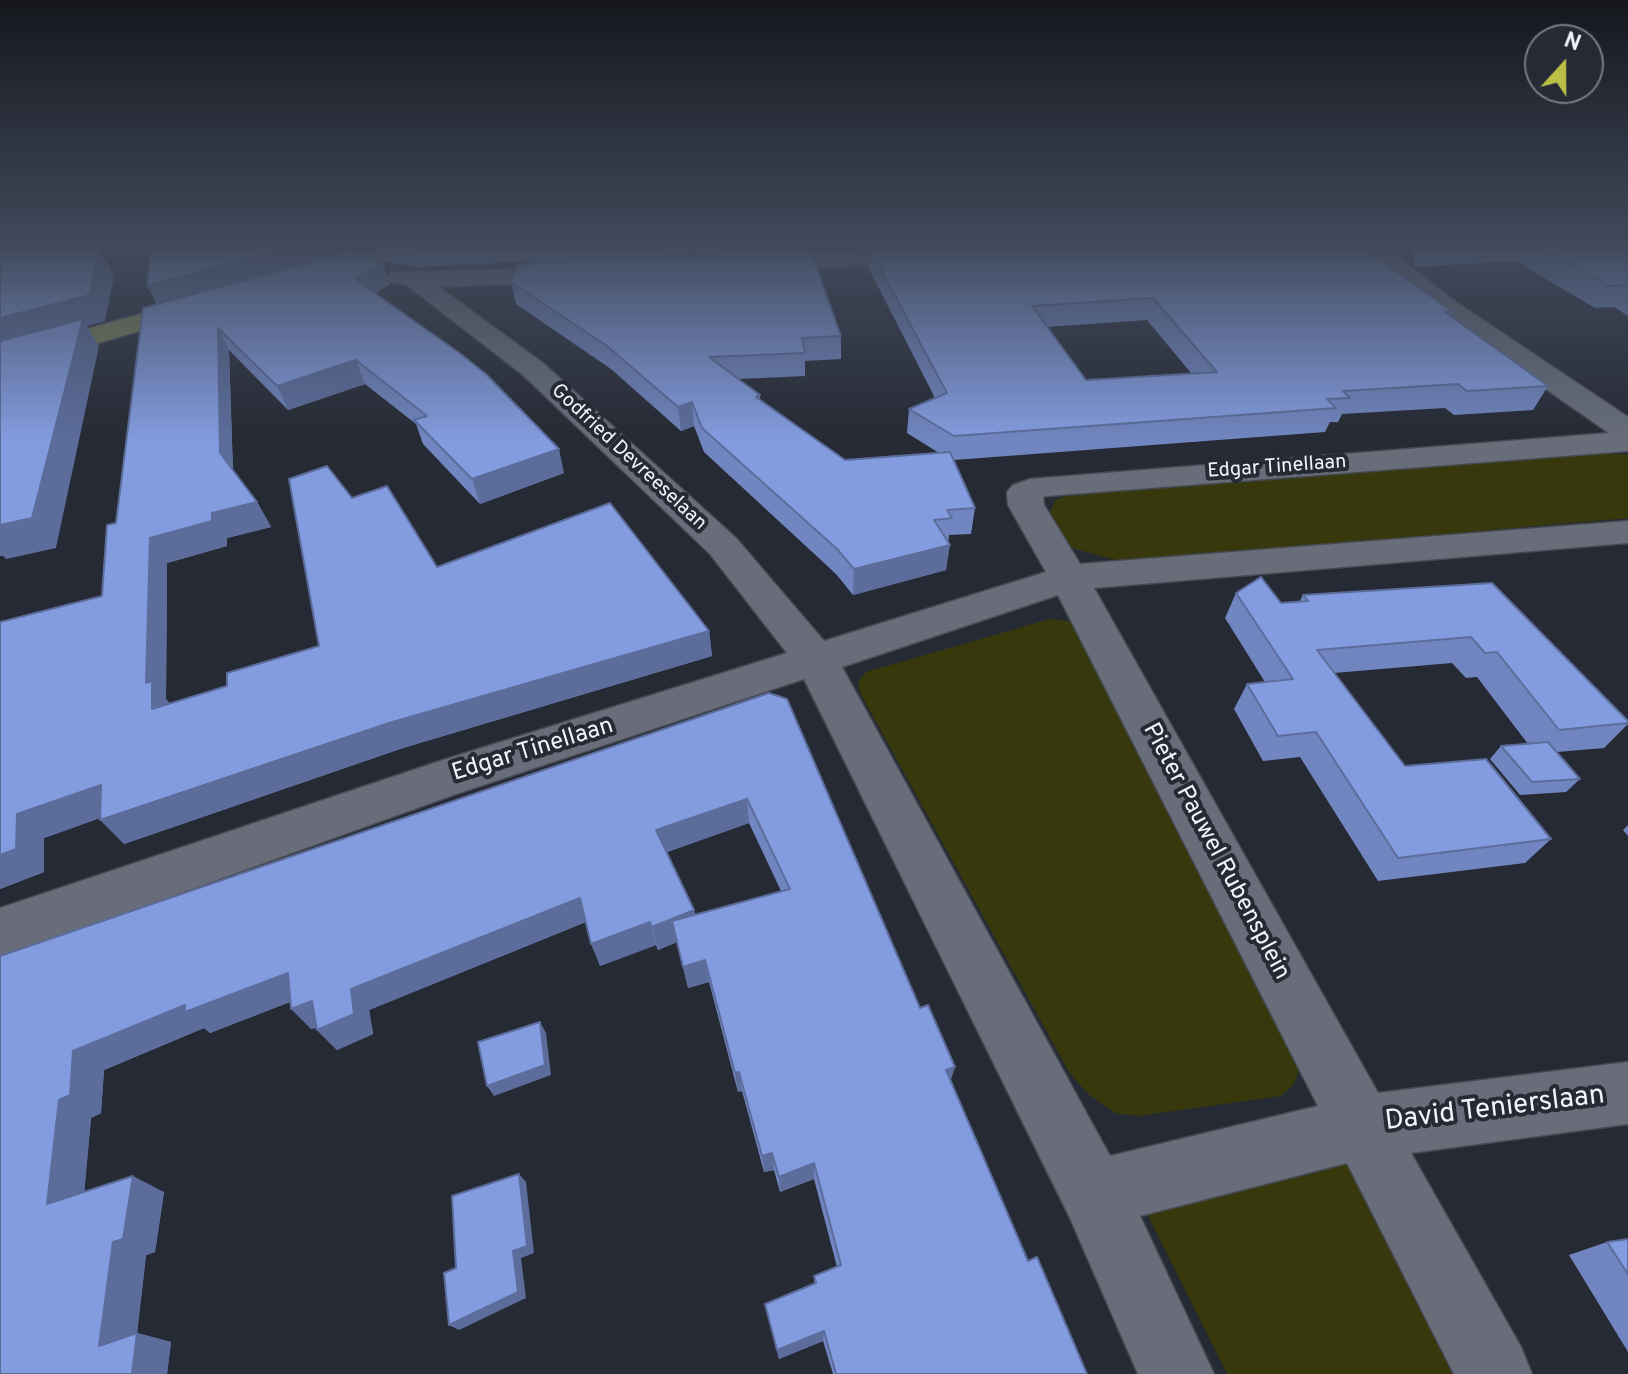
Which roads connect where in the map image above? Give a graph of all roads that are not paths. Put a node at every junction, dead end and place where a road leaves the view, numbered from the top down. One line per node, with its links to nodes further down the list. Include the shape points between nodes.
1 (175, 313): 5 (main road)
2 (458, 313): 11 (street, Godfried Devreeselaan, via 533,369 723,546)
3 (1455, 313): 7 (street)
4 (1495, 313): 6 (street)
5 (0, 362)
6 (1628, 405)
7 (1628, 431)
8 (1628, 441): 10 (street, Edgar Tinellaan, via 1058,485 1025,492 1026,505)
9 (1628, 532): 10 (street, Edgar Tinellaan)
10 (1069, 578): 11 (street, Edgar Tinellaan); 14 (street, Pieter Pauwel Rubensplein)
11 (817, 661): 12 (street, Edgar Tinellaan, via 443,779); 15 (street)
12 (0, 933)
13 (1628, 1093): 14 (street, David Tenierslaan)
14 (1362, 1127): 15 (street); 17 (street, Pieter Pauwel Rubensplein)
15 (1094, 1194): 16 (street)
16 (1176, 1374)
17 (1494, 1374)

